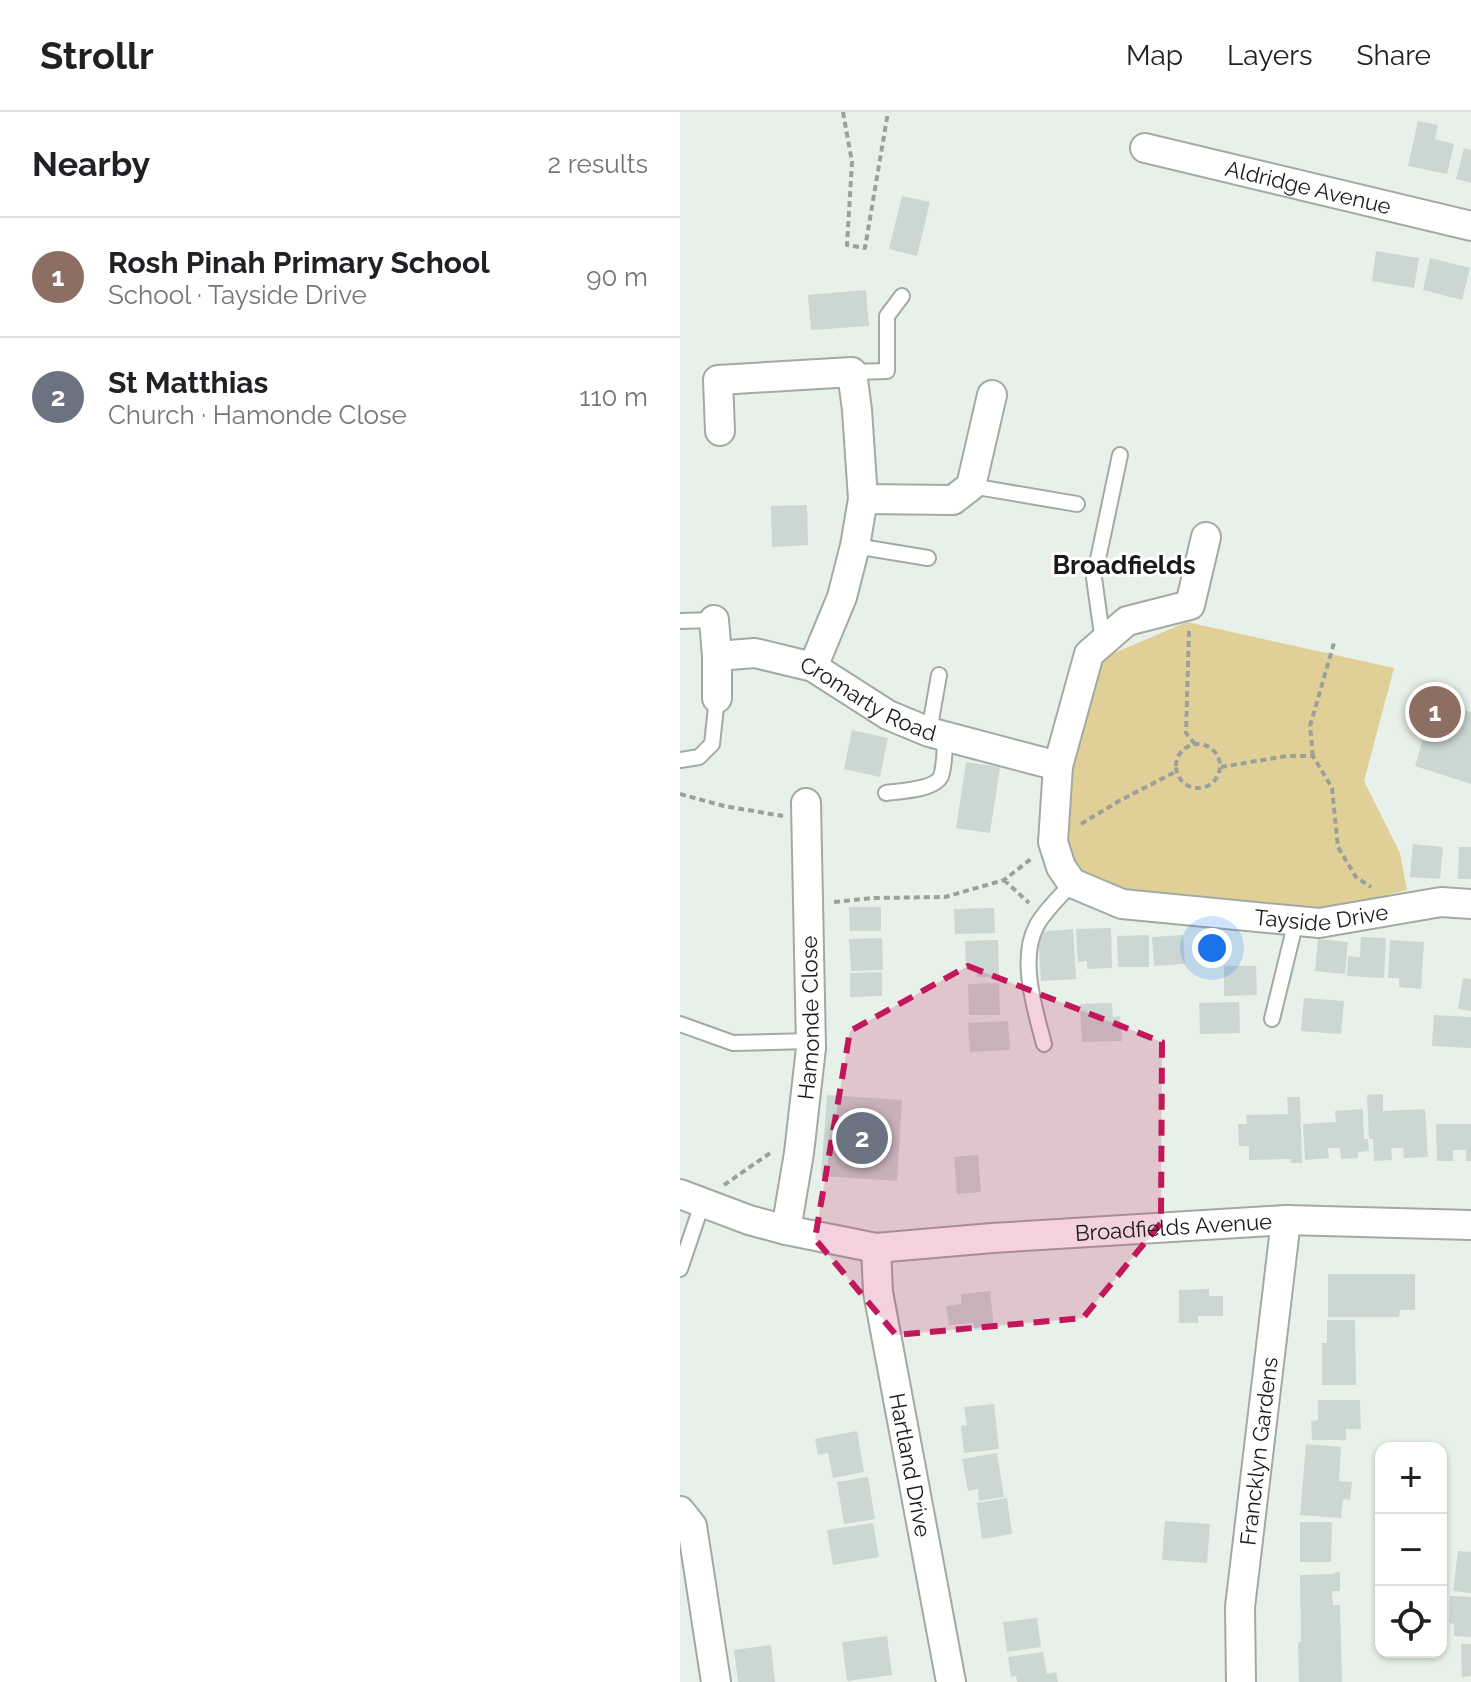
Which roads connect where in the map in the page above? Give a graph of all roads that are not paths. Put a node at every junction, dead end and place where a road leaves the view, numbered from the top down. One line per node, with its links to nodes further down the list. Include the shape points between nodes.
1 (1145, 148): 2 (street, Aldridge Avenue)
2 (1471, 226)
3 (902, 296): 4 (lane, via 887,316 887,371)
4 (852, 372): 6 (street, via 718,380); 9 (street)
5 (992, 395): 8 (street)
6 (720, 431)
7 (1120, 455): 16 (lane, via 1094,578)
8 (971, 486): 9 (street, via 953,500); 10 (lane)
9 (863, 499): 12 (street)
10 (1077, 504)
11 (1206, 537): 16 (street, via 1190,605 1127,621)
12 (855, 546): 13 (lane); 18 (street, via 842,597)
13 (928, 558)
14 (714, 620): 15 (lane); 17 (street)
15 (680, 621)
16 (1104, 642): 23 (street, via 1089,654)
17 (717, 656): 18 (street, Cromarty Road, via 755,653); 20 (street)
18 (813, 667): 21 (street, Cromarty Road, via 888,715)
19 (939, 675): 21 (lane)
20 (717, 698): 22 (lane, via 712,744 699,757)
21 (937, 734): 23 (street, Cromarty Road); 24 (lane, via 941,775 935,783)
22 (680, 760)
23 (1058, 766): 26 (street, via 1053,842)
24 (886, 793)
25 (806, 810): 31 (street, Hamonde Close)
26 (1072, 883): 28 (street, Tayside Drive, via 1122,904); 32 (lane, via 1036,925 1028,949 1031,995)
27 (1471, 904): 28 (street, Tayside Drive, via 1441,902 1319,923)
28 (1296, 921): 29 (lane)
29 (1272, 1019)
30 (680, 1024): 31 (lane, via 733,1043)
31 (811, 1041): 36 (street, Hamonde Close)
32 (1044, 1044)
33 (699, 1202): 36 (street, Broadfields Avenue); 38 (lane)
34 (1286, 1220): 35 (street, Broadfields Avenue); 37 (street, Broadfields Avenue); 42 (street, Francklyn Gardens, via 1240,1607)
35 (1471, 1225)
36 (786, 1230): 37 (street, Broadfields Avenue)
37 (876, 1248): 41 (street, Hartland Drive, via 878,1292)
38 (680, 1269)
39 (680, 1511): 40 (street, via 692,1526)
40 (716, 1682)
41 (951, 1682)
42 (1241, 1682)

